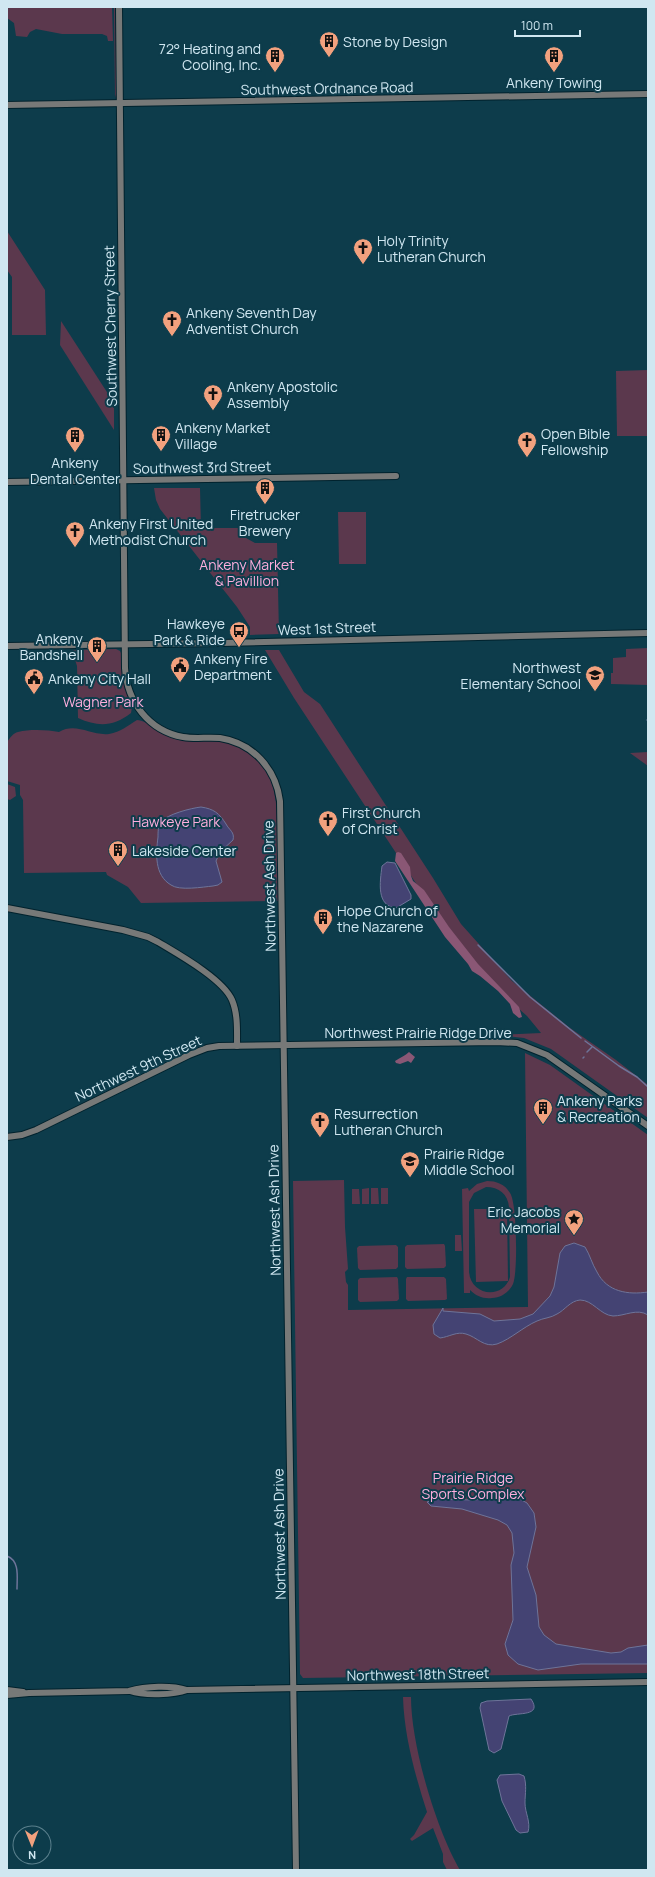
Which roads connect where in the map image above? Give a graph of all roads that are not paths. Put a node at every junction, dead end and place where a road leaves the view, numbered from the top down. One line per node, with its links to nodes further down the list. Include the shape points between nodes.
1 (119, 7): 3 (street, Southwest Cherry Street)
2 (648, 94): 3 (street, Southwest Ordnance Road)
3 (120, 103): 4 (street, Southwest Ordnance Road); 6 (street, Southwest Cherry Street)
4 (7, 105)
5 (396, 476): 6 (street, Southwest 3rd Street)
6 (124, 480): 7 (street, Southwest 3rd Street); 9 (street, Southwest Cherry Street)
7 (7, 482)
8 (648, 633): 9 (street, West 1st Street)
9 (126, 644): 10 (street, West 1st Street); 12 (street, Northwest Ash Drive, via 126,677 129,690 139,710 150,722 182,737 218,738 242,745 262,760 273,775 280,801)
10 (7, 646)
11 (7, 908): 13 (street, via 139,934 158,942 221,984 230,995 236,1015)
12 (284, 1045): 13 (street, Northwest 9th Street); 14 (street, Northwest Prairie Ridge Drive, via 496,1042 517,1044 538,1050 555,1060); 17 (street, Northwest Ash Drive)
13 (237, 1046): 15 (street, Northwest 9th Street, via 201,1050 36,1130)
14 (648, 1126)
15 (7, 1137)
16 (648, 1682): 17 (street, Northwest 18th Street)
17 (293, 1688): 19 (street, Northwest 18th Street, via 187,1690 180,1693 137,1694 129,1691); 21 (street, Northwest Ash Drive)
18 (7, 1690): 19 (street)
19 (29, 1692): 20 (street, Northwest 18th Street)
20 (7, 1695)
21 (296, 1870)

